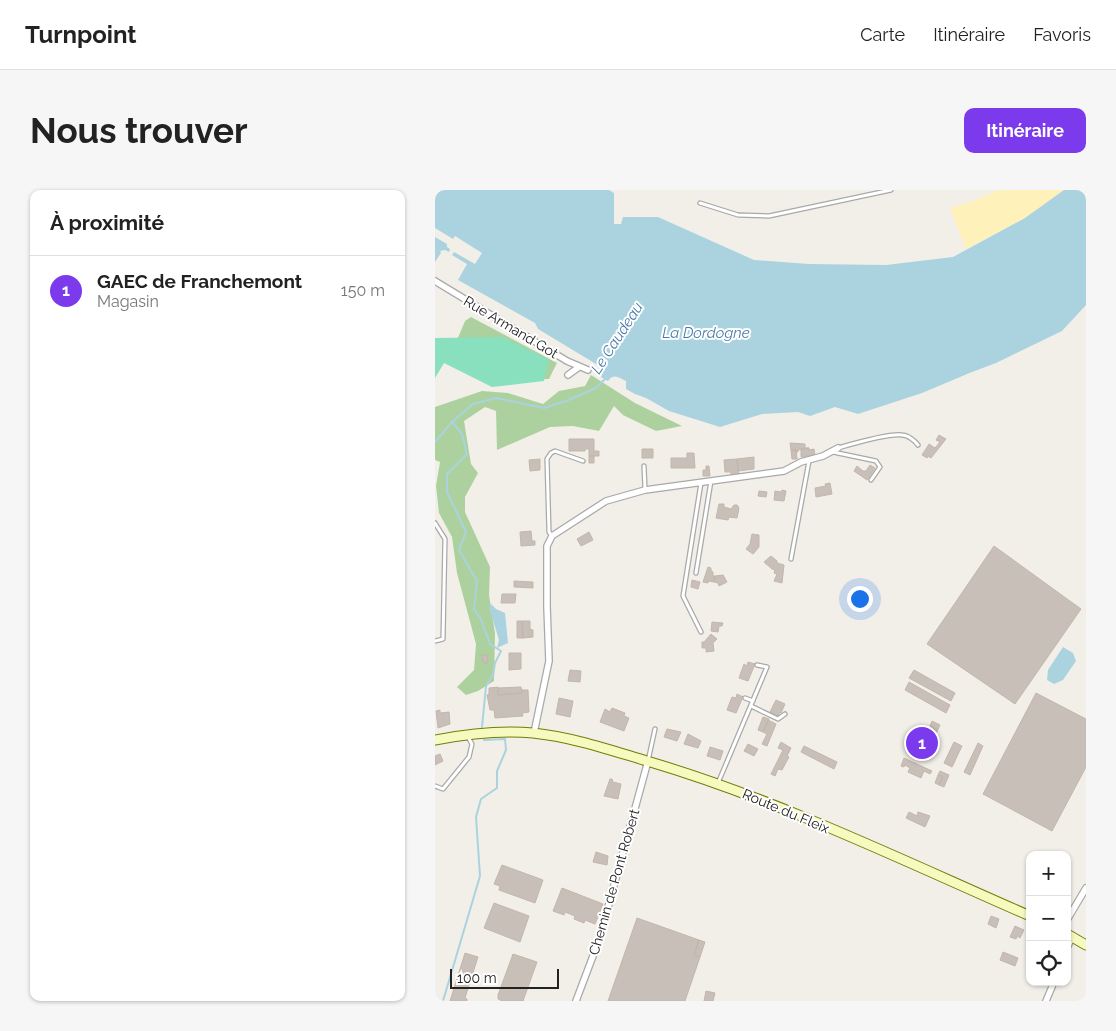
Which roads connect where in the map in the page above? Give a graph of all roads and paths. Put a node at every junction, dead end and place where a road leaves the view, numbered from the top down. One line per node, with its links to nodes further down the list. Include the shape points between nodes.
1 (891, 190): 2 (lane, via 769,216 738,215)
2 (700, 203)
3 (435, 281): 4 (street, Rue Armand Got)
4 (579, 367): 5 (street, Rue Armand Got); 6 (street)
5 (588, 370)
6 (568, 375)
7 (918, 445): 8 (lane, via 902,435)
8 (837, 448): 9 (street)
9 (830, 452): 11 (street); 13 (lane, via 876,461 880,467)
10 (583, 461): 18 (lane, via 555,451 547,459 549,532)
11 (809, 461): 14 (street, via 784,471); 19 (lane)
12 (644, 466): 16 (lane)
13 (871, 480)
14 (711, 482): 15 (street); 20 (lane)
15 (701, 483): 16 (street); 21 (lane, via 683,596)
16 (645, 490): 18 (street, via 606,501)
17 (435, 522): 22 (lane, via 445,539 443,639)
18 (552, 536): 29 (street, via 547,546 549,660)
19 (791, 559)
20 (696, 573)
21 (701, 632)
22 (435, 641)
23 (757, 666): 25 (lane, via 767,667)
24 (745, 698): 25 (lane)
25 (753, 701): 26 (lane)
26 (751, 706): 27 (lane, via 778,719); 33 (lane)
27 (785, 714)
28 (655, 730): 32 (lane)
29 (533, 733): 30 (main road, Route du Fleix); 32 (main road, Route du Fleix, via 593,745)
30 (467, 734): 31 (main road, Route du Fleix); 34 (lane, via 472,744 469,758 443,789)
31 (435, 740)
32 (647, 761): 33 (main road, Route du Fleix); 41 (street, Chemin de Pont Robert, via 599,940)
33 (718, 784): 37 (main road, Route du Fleix)
34 (435, 786)
35 (1086, 888): 36 (street)
36 (1071, 913)
37 (1026, 914)
38 (1071, 937): 39 (main road)
39 (1086, 945)
40 (1052, 986): 42 (street)
41 (577, 1001)
42 (1046, 1001)

